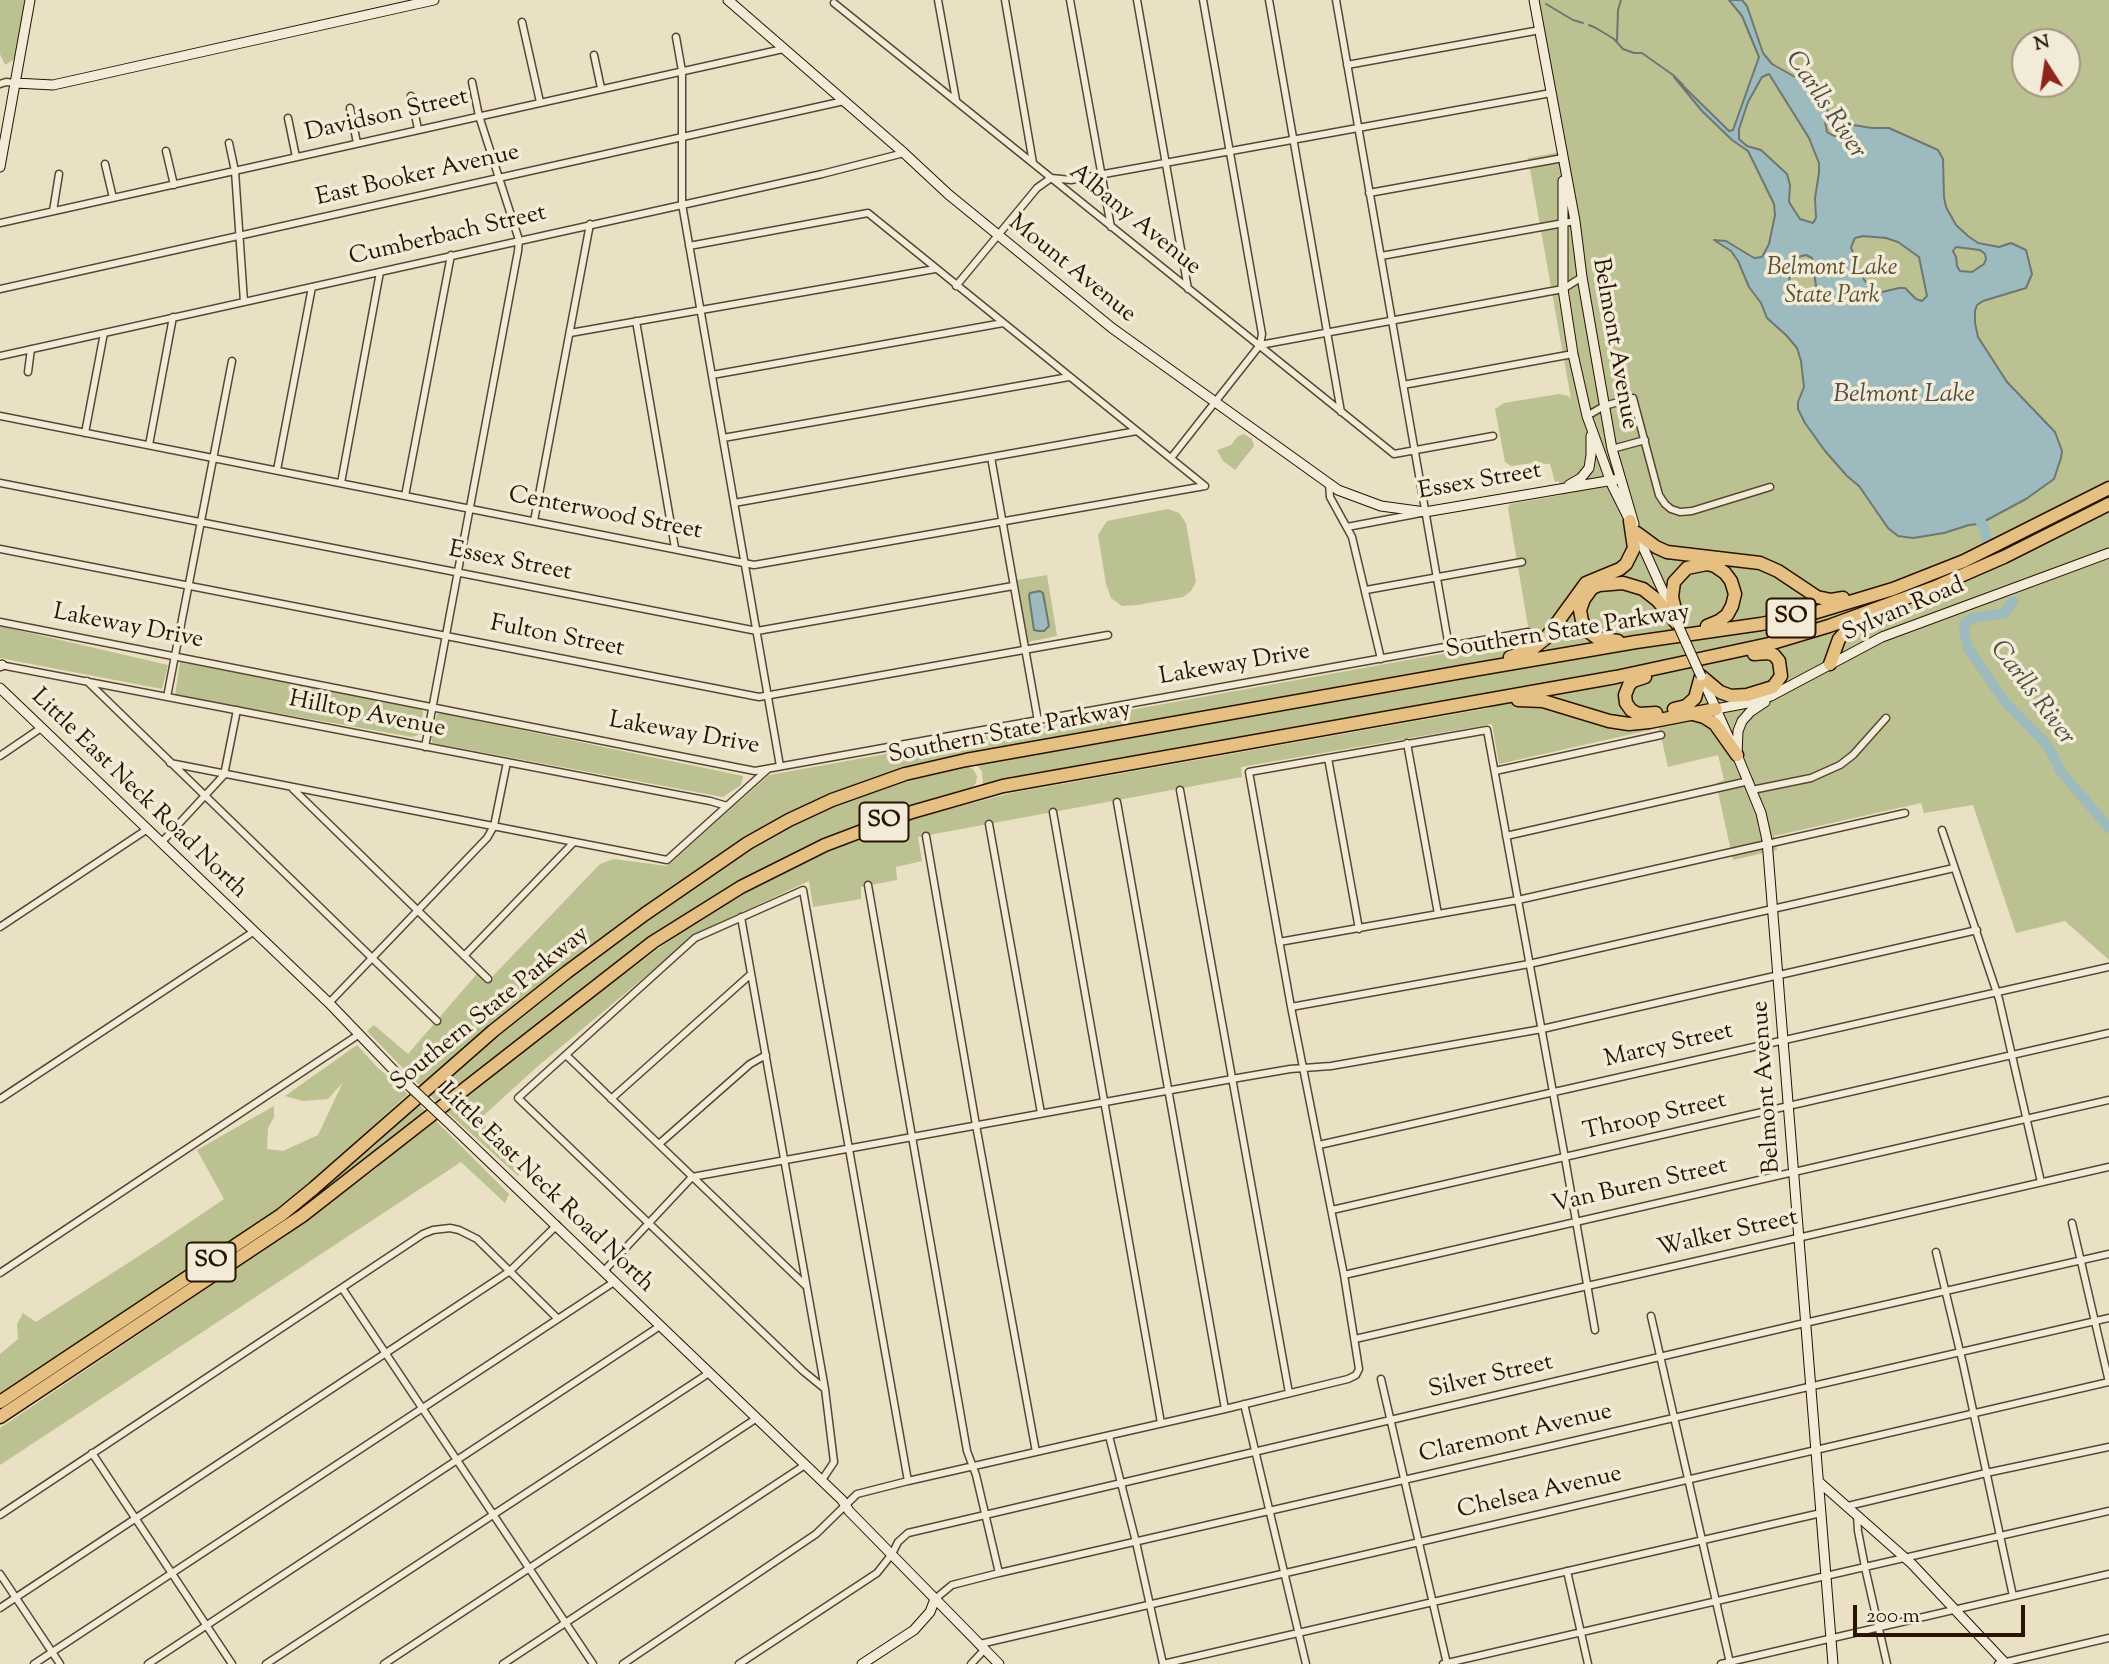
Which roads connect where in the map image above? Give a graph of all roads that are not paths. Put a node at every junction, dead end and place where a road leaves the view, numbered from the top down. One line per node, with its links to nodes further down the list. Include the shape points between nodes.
1 (30, 0): 21 (street)
2 (434, 0): 21 (street, via 53,85)
3 (728, 0): 16 (street, Mount Avenue)
4 (938, 0): 26 (street)
5 (1005, 0): 44 (street)
6 (1070, 0): 48 (street)
7 (1137, 0): 43 (street)
8 (1203, 0): 38 (street)
9 (1269, 0): 35 (street)
10 (1336, 0): 18 (street)
11 (1534, 0): 14 (street, Belmont Avenue)
12 (834, 2): 26 (street, Albany Avenue)
13 (522, 22): 28 (street)
14 (1540, 30): 18 (street); 24 (street, Belmont Avenue)
15 (676, 37): 19 (street)
16 (783, 49): 19 (street, Davidson Street); 27 (street, Mount Avenue)
17 (594, 55): 23 (street)
18 (1348, 65): 32 (street)
19 (682, 71): 23 (street, Davidson Street); 34 (street)
20 (472, 82): 30 (street)
21 (15, 83): 22 (street); 46 (street)
22 (0, 84)
23 (601, 88): 28 (street, Davidson Street)
24 (1551, 93): 32 (street); 42 (street, Belmont Avenue)
25 (411, 96): 33 (street)
26 (956, 100): 44 (street, Albany Avenue)
27 (844, 101): 34 (street, East Booker Avenue); 40 (street, Mount Avenue)
28 (540, 102): 30 (street, Davidson Street)
29 (350, 108): 36 (street)
30 (480, 116): 33 (street, Davidson Street); 51 (street)
31 (288, 118): 41 (street)
32 (1358, 128): 35 (street); 53 (street)
33 (418, 129): 36 (street, Davidson Street)
34 (682, 138): 51 (street, East Booker Avenue); 55 (street)
35 (1294, 139): 38 (street); 82 (street)
36 (357, 143): 41 (street, Davidson Street)
37 (229, 144): 47 (street)
38 (1230, 150): 43 (street); 85 (street, via 1262,334)
39 (166, 151): 52 (street)
40 (904, 153): 55 (street, Cumberbach Street); 63 (street, Mount Avenue)
41 (296, 157): 47 (street, Davidson Street)
42 (1563, 159): 53 (street); 57 (street, Belmont Avenue); 59 (street, Belmont Avenue)
43 (1166, 162): 48 (street); 74 (street)
44 (1033, 163): 50 (street, Albany Avenue)
45 (105, 164): 54 (street)
46 (0, 167)
47 (235, 171): 52 (street, Davidson Street); 62 (street)
48 (1101, 173): 50 (street, via 1071,180); 61 (street)
49 (59, 174): 56 (street)
50 (1051, 178): 61 (street, Albany Avenue); 63 (street, via 1037,188)
51 (498, 179): 62 (street, East Booker Avenue); 64 (street)
52 (174, 185): 54 (street, Davidson Street)
53 (1370, 193): 67 (street)
54 (113, 198): 56 (street, Davidson Street)
55 (682, 204): 60 (street, Cumberbach Street); 65 (street)
56 (53, 211): 58 (street, Davidson Street)
57 (1575, 221): 59 (street); 70 (street, Belmont Avenue)
58 (0, 223)
59 (1563, 223): 67 (street); 75 (street, Belmont Avenue)
60 (590, 224): 64 (street, Cumberbach Street); 84 (street)
61 (1111, 227): 74 (street, Albany Avenue)
62 (239, 236): 73 (street, East Booker Avenue); 76 (street)
63 (998, 236): 72 (street); 94 (street, Mount Avenue, via 1139,349)
64 (519, 240): 66 (street, Cumberbach Street); 123 (street)
65 (689, 246): 68 (street, via 868,213); 77 (street)
66 (450, 255): 69 (street, Cumberbach Street); 120 (street)
67 (1381, 256): 80 (street)
68 (935, 269): 72 (street); 77 (street)
69 (380, 272): 71 (street, Cumberbach Street); 115 (street)
70 (1582, 277): 75 (street); 95 (street, Belmont Avenue)
71 (312, 286): 76 (street, Cumberbach Street); 112 (street)
72 (956, 286): 81 (street)
73 (0, 289)
74 (1188, 289): 85 (street, Albany Avenue)
75 (1563, 289): 80 (street); 87 (street, Belmont Avenue)
76 (244, 302): 78 (street, Cumberbach Street)
77 (701, 310): 79 (street); 91 (street)
78 (173, 317): 83 (street, Cumberbach Street); 105 (street)
79 (636, 321): 84 (street); 130 (street)
80 (1392, 321): 82 (street); 93 (street)
81 (1003, 323): 91 (street); 92 (street)
82 (1328, 332): 85 (street); 96 (street)
83 (104, 333): 86 (street, Cumberbach Street); 101 (street)
84 (570, 333): 125 (street)
85 (1260, 345): 94 (street); 96 (street, Albany Avenue)
86 (31, 349): 88 (street, Cumberbach Street); 90 (street)
87 (1573, 354): 93 (street); 98 (street, Belmont Avenue)
88 (0, 356)
89 (233, 361): 110 (street)
90 (28, 372)
91 (712, 375): 103 (street)
92 (1069, 377): 100 (street); 103 (street)
93 (1404, 385): 107 (street)
94 (1216, 402): 111 (street); 116 (street, Mount Avenue)
95 (1604, 407): 98 (street); 104 (street, via 1633,398); 106 (street, Belmont Avenue)
96 (1341, 412): 107 (street, Albany Avenue, via 1394,454)
97 (0, 416): 101 (street, Centerwood Street)
98 (1587, 416): 99 (street, Belmont Avenue)
99 (1591, 427): 108 (street, Belmont Avenue); 119 (street, via 1589,468)
100 (1137, 432): 109 (street); 111 (street)
101 (85, 433): 105 (street, Centerwood Street)
102 (1493, 436): 107 (street, Albany Avenue)
103 (723, 438): 121 (street)
104 (1645, 440): 106 (street); 118 (street, via 1659,495 1671,509 1692,511)
105 (149, 445): 110 (street, Centerwood Street)
106 (1612, 449): 108 (street); 113 (street, Belmont Avenue)
107 (1415, 450): 124 (street)
108 (1600, 454): 113 (street, Belmont Avenue)
109 (991, 457): 121 (street); 126 (street)
110 (212, 458): 112 (street, Centerwood Street); 127 (street)
111 (1171, 458): 126 (street, Centerwood Street, via 1205,485)
112 (277, 470): 115 (street, Centerwood Street)
113 (1615, 480): 119 (street, Essex Street); 129 (street, Belmont Avenue, via 1619,503)
114 (0, 483): 127 (street, Essex Street)
115 (341, 483): 120 (street, Centerwood Street)
116 (1329, 484): 124 (street, Mount Avenue, via 1381,506); 128 (street, via 1330,497)
117 (2109, 485): 139 (highway, Southern State Parkway / SO, via 1983,552)
118 (1770, 487)
119 (1565, 488): 124 (street, Essex Street)
120 (405, 496): 123 (street, Centerwood Street)
121 (734, 503): 134 (street)
122 (2109, 504): 141 (highway, Southern State Parkway / SO, via 2004,557)
123 (469, 508): 125 (street, Centerwood Street); 135 (street)
124 (1425, 512): 128 (street, Essex Street); 136 (street)
125 (534, 521): 130 (street, Centerwood Street)
126 (1002, 521): 134 (street, Centerwood Street); 138 (street)
127 (201, 522): 135 (street, Essex Street); 137 (street)
128 (1347, 527): 140 (street)
129 (1633, 527): 139 (highway, via 1667,552 1765,564 1826,600); 143 (street, Belmont Avenue); 157 (highway, via 1629,561 1583,586 1542,642 1521,654)
130 (675, 548): 134 (street, Centerwood Street)
131 (0, 549): 137 (street, Fulton Street)
132 (2109, 553): 154 (street, Sylvan Road, via 1881,637)
133 (1522, 562): 136 (street)
134 (746, 564): 144 (street)
135 (458, 573): 144 (street, Essex Street); 147 (street)
136 (1437, 577): 140 (street); 149 (street)
137 (187, 586): 147 (street, Fulton Street); 151 (street)
138 (1013, 586): 144 (street, Essex Street); 150 (street)
139 (1893, 589): 143 (highway, Southern State Parkway / SO, via 1798,616)
140 (1366, 590): 153 (street)
141 (1903, 600): 152 (highway, Southern State Parkway / SO, via 1799,636); 154 (highway, via 1846,631 1836,643)
142 (0, 622): 151 (street, Lakeway Drive)
143 (1683, 630): 143 (highway, via 1673,584 1687,568 1715,566 1731,581 1735,594 1730,612 1719,621); 148 (highway, Southern State Parkway / SO); 148 (highway, via 1657,600 1639,588 1613,583 1592,588 1580,610 1588,631 1600,639); 158 (street, Belmont Avenue, bridge)
144 (757, 631): 163 (street)
145 (1528, 632): 149 (street, Lakeway Drive)
146 (1108, 635): 150 (street, Fulton Street)
147 (446, 636): 163 (street, Fulton Street); 165 (street)
148 (1636, 642): 157 (highway, Southern State Parkway / SO)
149 (1449, 647): 153 (street, Lakeway Drive)
150 (1024, 649): 163 (street, Fulton Street); 170 (street)
151 (174, 656): 162 (street); 165 (street, Lakeway Drive)
152 (1708, 658): 156 (highway, Southern State Parkway / SO); 158 (highway, via 1768,653 1779,662 1781,676 1769,688 1735,696 1720,692)
153 (1381, 659): 170 (street, Lakeway Drive)
154 (1830, 664): 161 (street, Sylvan Road)
155 (1, 666): 159 (street, Hilltop Avenue)
156 (1661, 668): 158 (highway, via 1629,685 1625,700 1633,712 1648,715 1686,706 1697,695); 164 (highway, Southern State Parkway / SO)
157 (1467, 671): 288 (highway, Southern State Parkway / SO, via 943,764 875,783 803,813 722,860 567,972 281,1215)
158 (1701, 676): 166 (street, Belmont Avenue)
159 (87, 681): 162 (street, Hilltop Avenue); 179 (street)
160 (0, 688): 171 (street, Little East Neck Road North)
161 (1779, 693): 166 (street, Sylvan Road); 175 (street, via 1742,721)
162 (167, 697): 167 (street, Hilltop Avenue)
163 (768, 697): 180 (street)
164 (1472, 702): 168 (highway, via 1539,700 1629,724); 293 (highway, Southern State Parkway / SO, via 1003,786 890,819 789,862 646,947 302,1216)
165 (432, 706): 174 (street); 181 (street, Lakeway Drive, via 755,771)
166 (1716, 709): 168 (highway); 175 (street, Belmont Avenue)
167 (237, 710): 174 (street, Hilltop Avenue); 183 (street)
168 (1689, 713): 175 (highway, via 1715,724)
169 (1886, 718): 184 (street, via 1853,755 1833,769 1811,778)
170 (1038, 720): 180 (street, Lakeway Drive)
171 (41, 728): 176 (street); 194 (street, Little East Neck Road North)
172 (1661, 735): 182 (street)
173 (1407, 743): 177 (street); 182 (street, via 1487,730); 206 (street)
174 (425, 747): 178 (street, Hilltop Avenue)
175 (1737, 755): 184 (street, Belmont Avenue)
176 (0, 756)
177 (1328, 758): 209 (street); 212 (street, via 1249,772)
178 (507, 762): 189 (street, Hilltop Avenue); 193 (street)
179 (170, 763): 183 (street); 187 (street)
180 (780, 766): 181 (street, Lakeway Drive)
181 (768, 769): 189 (street)
182 (1495, 771): 197 (street)
183 (224, 775): 185 (street); 187 (street)
184 (1751, 785): 197 (street); 200 (street, Belmont Avenue)
185 (292, 787): 193 (street); 205 (street)
186 (1180, 790): 232 (street)
187 (205, 796): 199 (street); 214 (street)
188 (1117, 802): 233 (street)
189 (727, 806): 198 (street, via 667,860)
190 (1054, 812): 238 (street)
191 (1905, 813): 200 (street)
192 (989, 824): 240 (street)
193 (494, 826): 198 (street); 205 (street)
194 (146, 830): 199 (street, Little East Neck Road North); 208 (street)
195 (1942, 830): 201 (street)
196 (926, 836): 242 (street)
197 (1506, 836): 203 (street)
198 (574, 842): 213 (street)
199 (161, 843): 211 (street, Little East Neck Road North)
200 (1768, 844): 203 (street); 204 (street, Belmont Avenue)
201 (1954, 868): 204 (street); 210 (street)
202 (868, 885): 243 (street)
203 (1518, 900): 206 (street); 215 (street)
204 (1773, 909): 215 (street); 218 (street, Belmont Avenue)
205 (418, 910): 213 (street); 214 (street)
206 (1438, 914): 209 (street)
207 (741, 917): 217 (street); 228 (street, via 695,938); 246 (street, via 803,890)
208 (0, 928)
209 (1359, 929): 212 (street)
210 (1976, 930): 218 (street); 220 (street)
211 (253, 932): 221 (street, Little East Neck Road North); 235 (street)
212 (1279, 943): 222 (street)
213 (464, 956): 219 (street)
214 (372, 957): 221 (street); 223 (street)
215 (1529, 964): 222 (street); 224 (street)
216 (2109, 967): 220 (street, Marcy Street)
217 (751, 975): 229 (street); 236 (street)
218 (1778, 975): 224 (street); 227 (street, Belmont Avenue)
219 (488, 979)
220 (1997, 992): 227 (street, Marcy Street); 230 (street)
221 (328, 1003): 226 (street, Little East Neck Road North)
222 (1291, 1007): 231 (street)
223 (437, 1021)
224 (1542, 1029): 231 (street); 234 (street)
225 (2109, 1034): 230 (street, Throop Street)
226 (358, 1035): 256 (street, Little East Neck Road North, bridge); 264 (street)
227 (1783, 1041): 234 (street, Marcy Street); 239 (street, Belmont Avenue)
228 (566, 1055): 236 (street); 257 (street, via 517,1098)
229 (766, 1055): 244 (street); 248 (street)
230 (2012, 1055): 239 (street, Throop Street); 241 (street)
231 (1303, 1067): 232 (street); 245 (street)
232 (1232, 1079): 233 (street); 287 (street)
233 (1168, 1090): 238 (street); 291 (street)
234 (1553, 1093): 245 (street, Marcy Street); 247 (street)
235 (0, 1099)
236 (611, 1099): 244 (street)
237 (2109, 1100): 241 (street, Van Buren Street)
238 (1105, 1101): 240 (street); 297 (street)
239 (1789, 1107): 247 (street, Throop Street); 250 (street, Belmont Avenue)
240 (1041, 1113): 242 (street)
241 (2027, 1119): 250 (street, Van Buren Street); 252 (street)
242 (976, 1125): 243 (street); 302 (street)
243 (912, 1137): 246 (street); 306 (street)
244 (659, 1144): 251 (street)
245 (1319, 1146): 253 (street)
246 (848, 1147): 248 (street); 311 (street)
247 (1565, 1158): 253 (street, Throop Street); 254 (street)
248 (783, 1160): 251 (street); 267 (street)
249 (2109, 1167): 252 (street, Walker Street)
250 (1794, 1172): 254 (street, Van Buren Street); 258 (street, Belmont Avenue)
251 (692, 1177): 257 (street); 267 (street)
252 (2041, 1182): 258 (street, Walker Street)
253 (1332, 1210): 265 (street)
254 (1577, 1222): 265 (street, Van Buren Street); 268 (street)
255 (2072, 1223): 261 (street)
256 (557, 1225): 262 (street); 263 (street, Little East Neck Road North)
257 (649, 1225): 263 (street); 286 (street)
258 (1799, 1238): 268 (street, Walker Street); 275 (street, Belmont Avenue)
259 (1936, 1252): 270 (street)
260 (2109, 1254): 261 (street, Silver Street)
261 (2080, 1261): 270 (street, Silver Street); 274 (street)
262 (510, 1271): 269 (street, via 468,1233 441,1229 423,1234); 273 (street); 279 (street)
263 (603, 1272): 266 (street, Little East Neck Road North)
264 (0, 1273)
265 (1344, 1275): 278 (street)
266 (614, 1282): 273 (street); 276 (street, Little East Neck Road North)
267 (807, 1286): 286 (street)
268 (1587, 1287): 277 (street); 278 (street, Walker Street)
269 (342, 1288): 279 (street); 303 (street)
270 (1945, 1291): 275 (street, Silver Street); 280 (street)
271 (1651, 1317): 281 (street)
272 (2109, 1318): 274 (street, Claremont Avenue)
273 (558, 1319): 290 (street)
274 (2095, 1321): 280 (street, Claremont Avenue); 284 (street)
275 (1806, 1323): 281 (street, Silver Street); 285 (street, Belmont Avenue)
276 (660, 1326): 282 (street, Little East Neck Road North); 304 (street)
277 (1595, 1330)
278 (1355, 1339): 287 (street, via 1356,1375)
279 (385, 1353): 290 (street); 323 (street)
280 (1959, 1353): 285 (street, Claremont Avenue); 292 (street)
281 (1661, 1357): 295 (street); 296 (street, Silver Street)
282 (709, 1373): 294 (street, Little East Neck Road North); 319 (street)
283 (1381, 1379): 296 (street)
284 (2109, 1382): 292 (street, Chelsea Avenue)
285 (1811, 1387): 295 (street, Claremont Avenue); 300 (street, Belmont Avenue)
286 (825, 1389): 309 (street, via 834,1462)
287 (1289, 1393): 289 (street)
288 (0, 1402)
289 (1244, 1404): 291 (street); 301 (street)
290 (423, 1408): 304 (street); 333 (street)
291 (1225, 1409): 297 (street)
292 (1974, 1414): 300 (street, Chelsea Avenue); 307 (street)
293 (0, 1417)
294 (757, 1418): 305 (street, Little East Neck Road North); 331 (street)
295 (1674, 1418): 308 (street); 310 (street, Claremont Avenue)
296 (1391, 1421): 301 (street, Silver Street); 310 (street)
297 (1161, 1423): 298 (street)
298 (1109, 1436): 302 (street); 313 (street)
299 (2109, 1447): 307 (street)
300 (1816, 1449): 308 (street, Chelsea Avenue); 312 (street, Belmont Avenue)
301 (1256, 1451): 313 (street, Silver Street); 317 (street)
302 (1036, 1452): 306 (street)
303 (92, 1453): 321 (street); 323 (street)
304 (457, 1460): 319 (street); 348 (street)
305 (805, 1465): 309 (street, Little East Neck Road North); 347 (street)
306 (972, 1466): 311 (street); 320 (street)
307 (1986, 1474): 315 (street); 324 (street)
308 (1688, 1479): 325 (street); 326 (street, Chelsea Avenue)
309 (822, 1480): 314 (street, Little East Neck Road North)
310 (1406, 1480): 317 (street, Claremont Avenue); 326 (street)
311 (908, 1481): 314 (street, via 857,1494)
312 (1818, 1481): 315 (street); 318 (street, Belmont Avenue)
313 (1121, 1483): 320 (street, Silver Street); 327 (street)
314 (846, 1506): 328 (street, Little East Neck Road North); 365 (street, via 816,1534)
315 (1848, 1506): 322 (street)
316 (2109, 1511): 324 (street)
317 (1271, 1512): 327 (street, Claremont Avenue); 335 (street)
318 (1821, 1513): 325 (street); 338 (street, Belmont Avenue)
319 (493, 1514): 331 (street); 361 (street)
320 (986, 1514): 328 (street, Silver Street, via 908,1533); 334 (street)
321 (0, 1515)
322 (1857, 1515): 329 (street); 330 (street)
323 (135, 1519): 333 (street); 340 (street)
324 (2000, 1535): 329 (street); 339 (street)
325 (1702, 1540): 332 (street); 342 (street)
326 (1420, 1541): 335 (street, Chelsea Avenue); 343 (street)
327 (1136, 1542): 334 (street, Claremont Avenue); 344 (street)
328 (892, 1554): 341 (street, Little East Neck Road North); 366 (street, Silver Street, via 877,1573)
329 (1905, 1557): 330 (street); 346 (street)
330 (1865, 1566): 338 (street); 349 (street)
331 (530, 1569): 347 (street); 362 (street)
332 (1567, 1571): 343 (street); 351 (street)
333 (171, 1573): 348 (street); 355 (street)
334 (999, 1573): 341 (street, Claremont Avenue, via 952,1585)
335 (1284, 1573): 344 (street, Chelsea Avenue); 350 (street)
336 (0, 1574): 340 (street)
337 (2109, 1574): 339 (street)
338 (1826, 1575): 342 (street); 353 (street, Belmont Avenue)
339 (2013, 1596): 346 (street)
340 (15, 1598): 345 (street); 355 (street)
341 (935, 1599): 354 (street, Little East Neck Road North); 367 (street, via 914,1630)
342 (1716, 1601): 351 (street); 356 (street)
343 (1433, 1603): 350 (street); 372 (street)
344 (1149, 1604): 354 (street, Chelsea Avenue); 370 (street)
345 (0, 1608)
346 (1955, 1609): 349 (street); 377 (street)
347 (566, 1622): 363 (street); 364 (street)
348 (206, 1626): 359 (street); 360 (street)
349 (1879, 1627): 353 (street); 376 (street)
350 (1298, 1633): 370 (street); 371 (street)
351 (1581, 1633): 372 (street); 373 (street)
352 (2109, 1638): 377 (street)
353 (1831, 1639): 356 (street); 375 (street, Belmont Avenue)
354 (982, 1647): 368 (street); 369 (street, Little East Neck Road North)
355 (52, 1652): 357 (street); 358 (street)
356 (1730, 1663): 374 (street)
357 (34, 1664)
358 (60, 1664)
359 (148, 1664)
360 (232, 1664)
361 (266, 1664)
362 (384, 1664)
363 (503, 1664)
364 (593, 1664)
365 (623, 1664)
366 (739, 1664)
367 (863, 1664)
368 (971, 1664)
369 (999, 1664)
370 (1163, 1664)
371 (1306, 1664)
372 (1446, 1664)
373 (1588, 1664)
374 (1721, 1664)
375 (1833, 1664)
376 (1887, 1664)
377 (2003, 1664)

